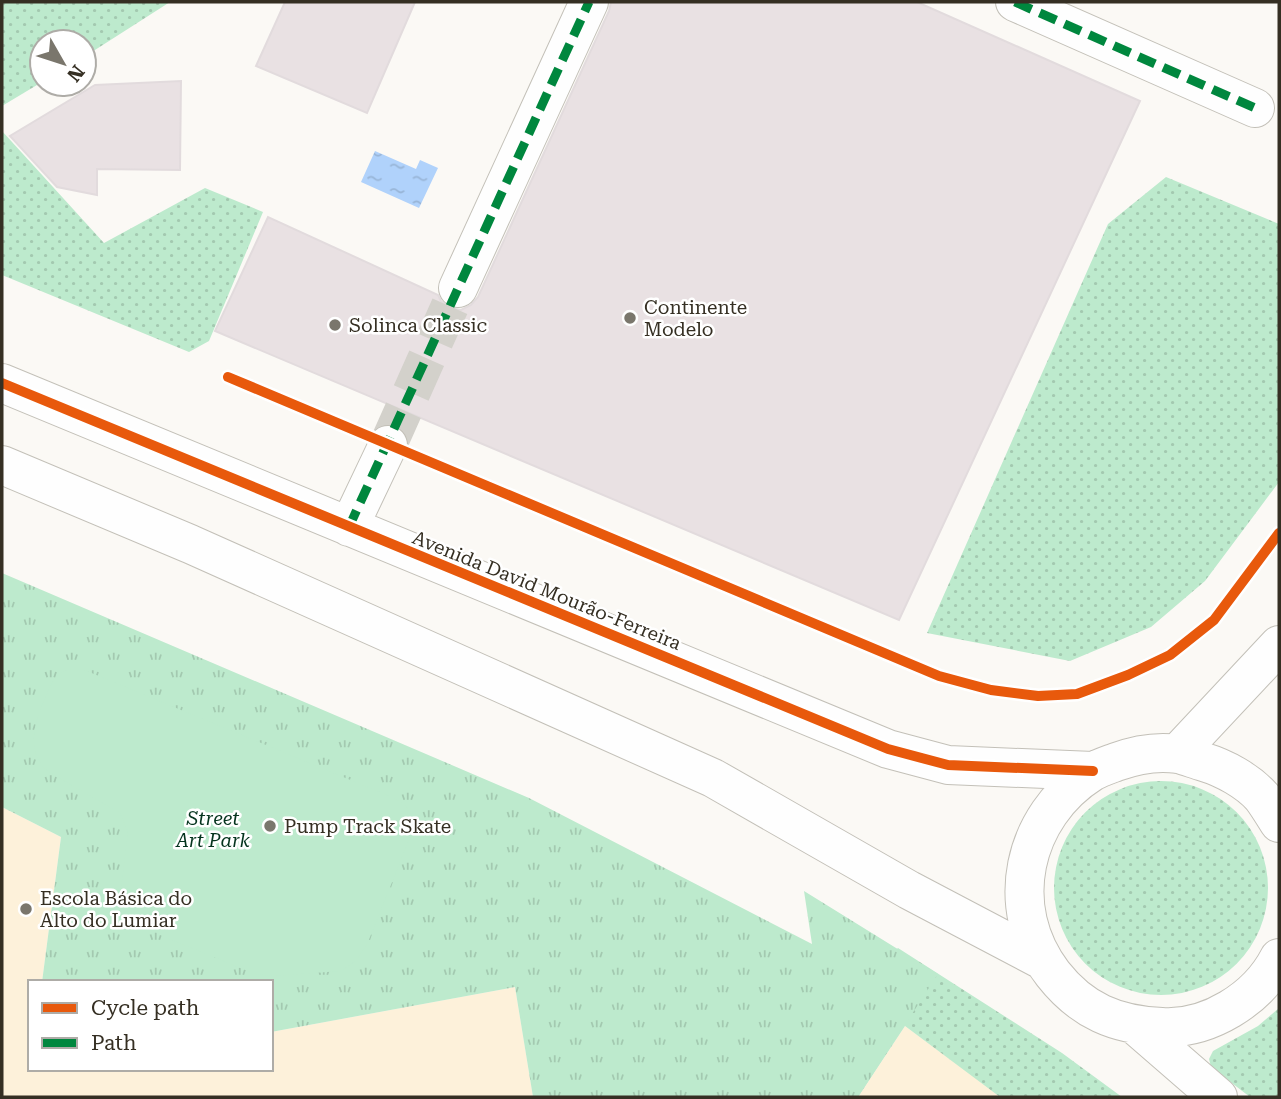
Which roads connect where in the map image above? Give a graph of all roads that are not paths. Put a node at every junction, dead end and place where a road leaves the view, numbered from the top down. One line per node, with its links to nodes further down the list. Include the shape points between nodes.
1 (589, 2): 4 (street)
2 (1015, 2): 3 (street)
3 (1255, 108)
4 (458, 288)
5 (2, 383): 8 (street, Avenida David Mourão-Ferreira)
6 (388, 445): 8 (street)
7 (2, 465): 14 (street, via 713,778)
8 (349, 527): 11 (street, Avenida David Mourão-Ferreira, via 888,749 948,765)
9 (1279, 645): 10 (street)
10 (1177, 754): 11 (street, via 1134,756); 12 (street, via 1223,767 1261,795)
11 (1093, 771): 14 (street, via 1059,799 1035,835 1024,876 1026,920)
12 (1279, 824)
13 (1279, 958): 15 (street, via 1246,999 1212,1018 1174,1028)
14 (1042, 960): 15 (street, via 1066,991 1098,1014)
15 (1136, 1026): 16 (street)
16 (1218, 1097)

